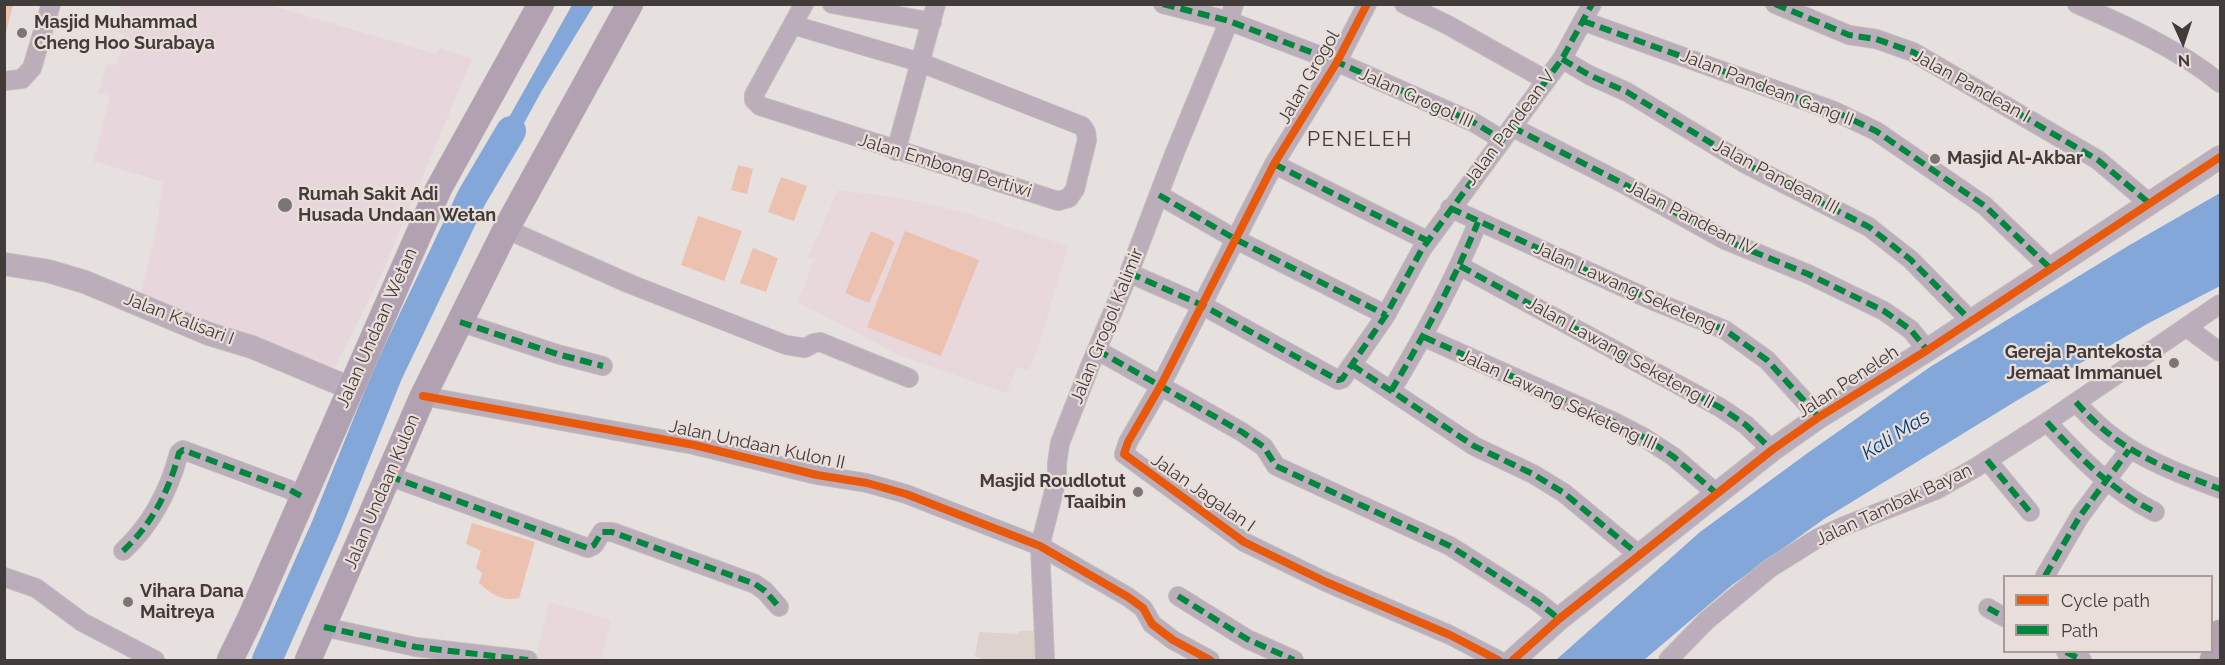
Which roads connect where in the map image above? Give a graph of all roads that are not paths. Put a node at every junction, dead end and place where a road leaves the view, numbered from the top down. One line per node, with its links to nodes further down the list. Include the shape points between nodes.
1 (51, 4): 20 (street, via 32,68 21,79)
2 (541, 4): 51 (main road, Jalan Undaan Wetan, via 439,188)
3 (630, 4): 30 (main road, Jalan Undaan Kulon)
4 (804, 4): 15 (street)
5 (832, 4): 12 (street)
6 (1163, 4): 13 (street, Jalan Grogol III)
7 (1367, 4): 18 (street, Jalan Grogol)
8 (1404, 4): 19 (street)
9 (1592, 4): 14 (street, Jalan Pandean V)
10 (1775, 4): 27 (street, Jalan Pandean I, via 1849,35 1876,39 1913,52 2098,160)
11 (2077, 4): 21 (street, via 2153,41)
12 (934, 13): 17 (street)
13 (1232, 13): 18 (street, Jalan Grogol III); 26 (street, Jalan Grogol Kalimir)
14 (1583, 21): 16 (street, Jalan Pandean V); 35 (street, Jalan Pandean Gang II, via 1834,111 1876,131 1985,206)
15 (793, 25): 17 (street); 23 (street, Jalan Embong Pertiwi, via 754,95 756,103 764,109)
16 (1562, 58): 19 (street, Jalan Pandean V); 40 (street, Jalan Pandean III, via 1628,92 1744,163 1869,227 1911,260)
17 (919, 62): 23 (street); 23 (street, Jalan Embong Pertiwi, via 1082,126 1087,140 1075,189 1069,198 1058,201)
18 (1337, 62): 22 (street, Jalan Grogol III); 25 (street, Jalan Grogol)
19 (1546, 80): 22 (street, Jalan Pandean V)
20 (4, 81)
21 (2220, 83)
22 (1507, 133): 28 (street, Jalan Pandean V); 45 (street, Jalan Pandean IV, via 1622,183 1725,240 1884,310 1911,330)
23 (896, 151)
24 (2220, 157): 27 (street, Jalan Peneleh)
25 (1274, 164): 31 (street, Jalan Jagalan I); 32 (street)
26 (1159, 195): 31 (street); 36 (street, Jalan Grogol Kalimir)
27 (2149, 203): 35 (street, Jalan Peneleh)
28 (1450, 208): 29 (street, Jalan Lawang Seketeng I); 32 (street, Jalan Pandean V)
29 (1478, 222): 34 (street); 55 (street, Jalan Lawang Seketeng I, via 1725,330 1767,360)
30 (506, 229): 41 (main road, Jalan Undaan Kulon); 49 (street, via 630,284 786,345 805,348 820,342)
31 (1237, 240): 38 (street, Jalan Jagalan I); 39 (street)
32 (1425, 245): 39 (street, Jalan Pandean V)
33 (4, 264): 51 (street, Jalan Kalisari I, via 85,282)
34 (1460, 266): 43 (street); 57 (street, Jalan Lawang Seketeng II, via 1721,408)
35 (2050, 268): 40 (street, Jalan Peneleh)
36 (1129, 273): 38 (street); 44 (street, Jalan Grogol Kalimir)
37 (2220, 304): 42 (street, Jalan Tambak Bayan)
38 (1202, 305): 47 (street, via 1338,380); 50 (street, Jalan Jagalan I)
39 (1386, 315): 47 (street, Jalan Pandean V)
40 (1971, 321): 45 (street, Jalan Peneleh)
41 (460, 322): 48 (street); 53 (main road, Jalan Undaan Kulon)
42 (2187, 327): 46 (street); 54 (street, Jalan Tambak Bayan)
43 (1424, 337): 52 (street); 63 (street, Jalan Lawang Seketeng III, via 1645,438)
44 (1097, 350): 50 (street); 67 (street, Jalan Grogol Kalimir, via 1060,443 1057,479)
45 (1927, 350): 55 (street, Jalan Peneleh)
46 (2220, 352)
47 (1352, 365): 52 (street)
48 (603, 366)
49 (909, 378)
50 (1165, 387): 76 (street, via 1264,447 1276,466 1450,546 1538,602); 86 (street, Jalan Jagalan I, via 1128,442 1126,456 1244,542)
51 (350, 388): 64 (main road, Jalan Undaan Wetan)
52 (1391, 391): 69 (street, via 1474,446 1564,493)
53 (423, 396): 60 (main road, Jalan Undaan Kulon); 67 (street, Jalan Undaan Kulon II, via 694,445 867,483 906,494)
54 (2076, 402): 56 (street, Jalan Tambak Bayan); 58 (street, via 2091,420)
55 (1819, 417): 57 (street, Jalan Peneleh)
56 (2047, 422): 59 (street, Jalan Tambak Bayan); 61 (street)
57 (1772, 450): 63 (street, Jalan Peneleh)
58 (2129, 450): 61 (street); 62 (street)
59 (1987, 460): 65 (street); 88 (street, Jalan Tambak Bayan, via 1935,490 1835,530 1770,568 1706,621)
60 (389, 476): 73 (street, via 588,548 603,532 612,532 755,584); 77 (main road, Jalan Undaan Kulon)
61 (2105, 481): 66 (street); 70 (street)
62 (2220, 489)
63 (1716, 493): 69 (street, Jalan Peneleh)
64 (303, 497): 68 (street, via 183,450 153,519); 80 (main road, Jalan Undaan Wetan)
65 (2030, 512)
66 (2155, 512)
67 (1040, 546): 83 (street, Jalan Grogol Kalimir); 84 (street, Jalan Undaan Kulon II, via 1128,597 1143,608 1159,630)
68 (123, 551)
69 (1639, 555): 76 (street, Jalan Peneleh)
70 (2046, 575)
71 (4, 577): 79 (street, via 36,588 82,622)
72 (1178, 596): 85 (street, via 1247,639)
73 (779, 607)
74 (1988, 608): 75 (street)
75 (2003, 616)
76 (1559, 620): 87 (street, Jalan Peneleh)
77 (324, 627): 81 (main road, Jalan Undaan Kulon); 82 (street, via 416,647)
78 (2220, 633): 89 (main road)
79 (155, 660)
80 (230, 660)
81 (308, 660)
82 (528, 660)
83 (1046, 660)
84 (1210, 660)
85 (1294, 660)
86 (1498, 660)
87 (1513, 660)
88 (1668, 660)
89 (2213, 660)

